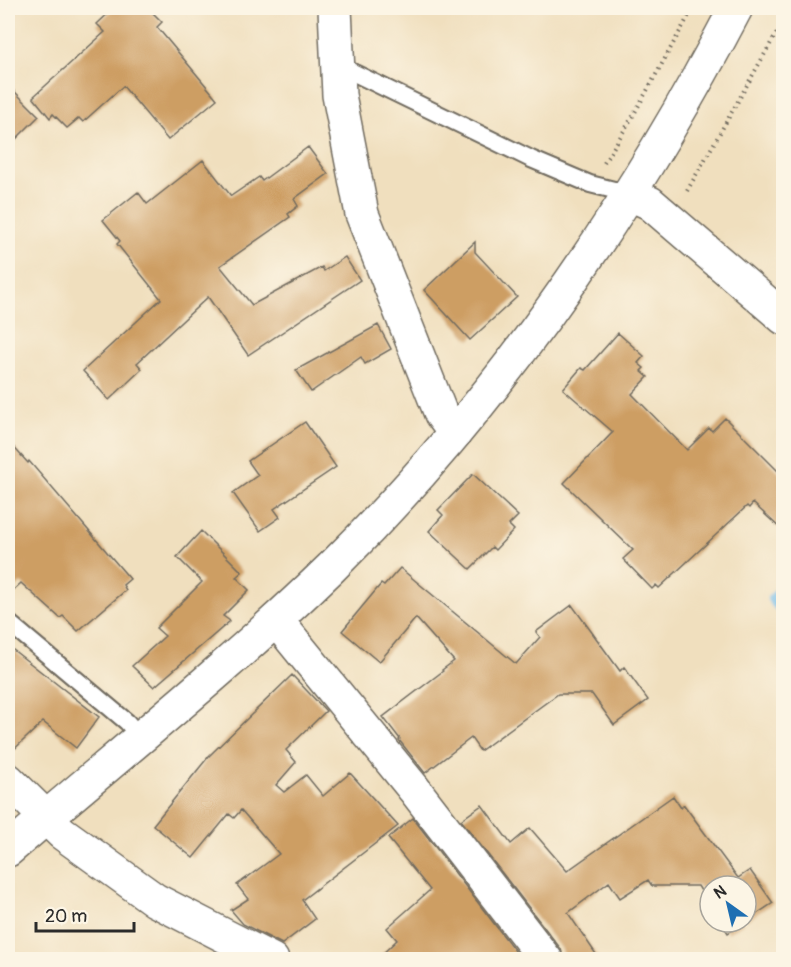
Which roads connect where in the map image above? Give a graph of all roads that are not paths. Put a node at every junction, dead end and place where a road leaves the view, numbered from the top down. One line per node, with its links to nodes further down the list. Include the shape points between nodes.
1 (335, 8): 3 (street)
2 (736, 8): 4 (street)
3 (338, 65): 4 (lane, via 531,159 590,184); 6 (street, via 339,95 362,214 441,414)
4 (630, 194): 5 (street, via 650,203); 6 (street, via 523,348)
5 (783, 318)
6 (455, 433): 7 (street, via 374,523)
7 (276, 620): 9 (street); 14 (street)
8 (8, 622): 9 (lane)
9 (141, 738): 11 (street)
10 (8, 780): 11 (street)
11 (46, 817): 12 (street); 13 (street, via 62,833 155,900)
12 (8, 850)
13 (272, 960)
14 (546, 960)

